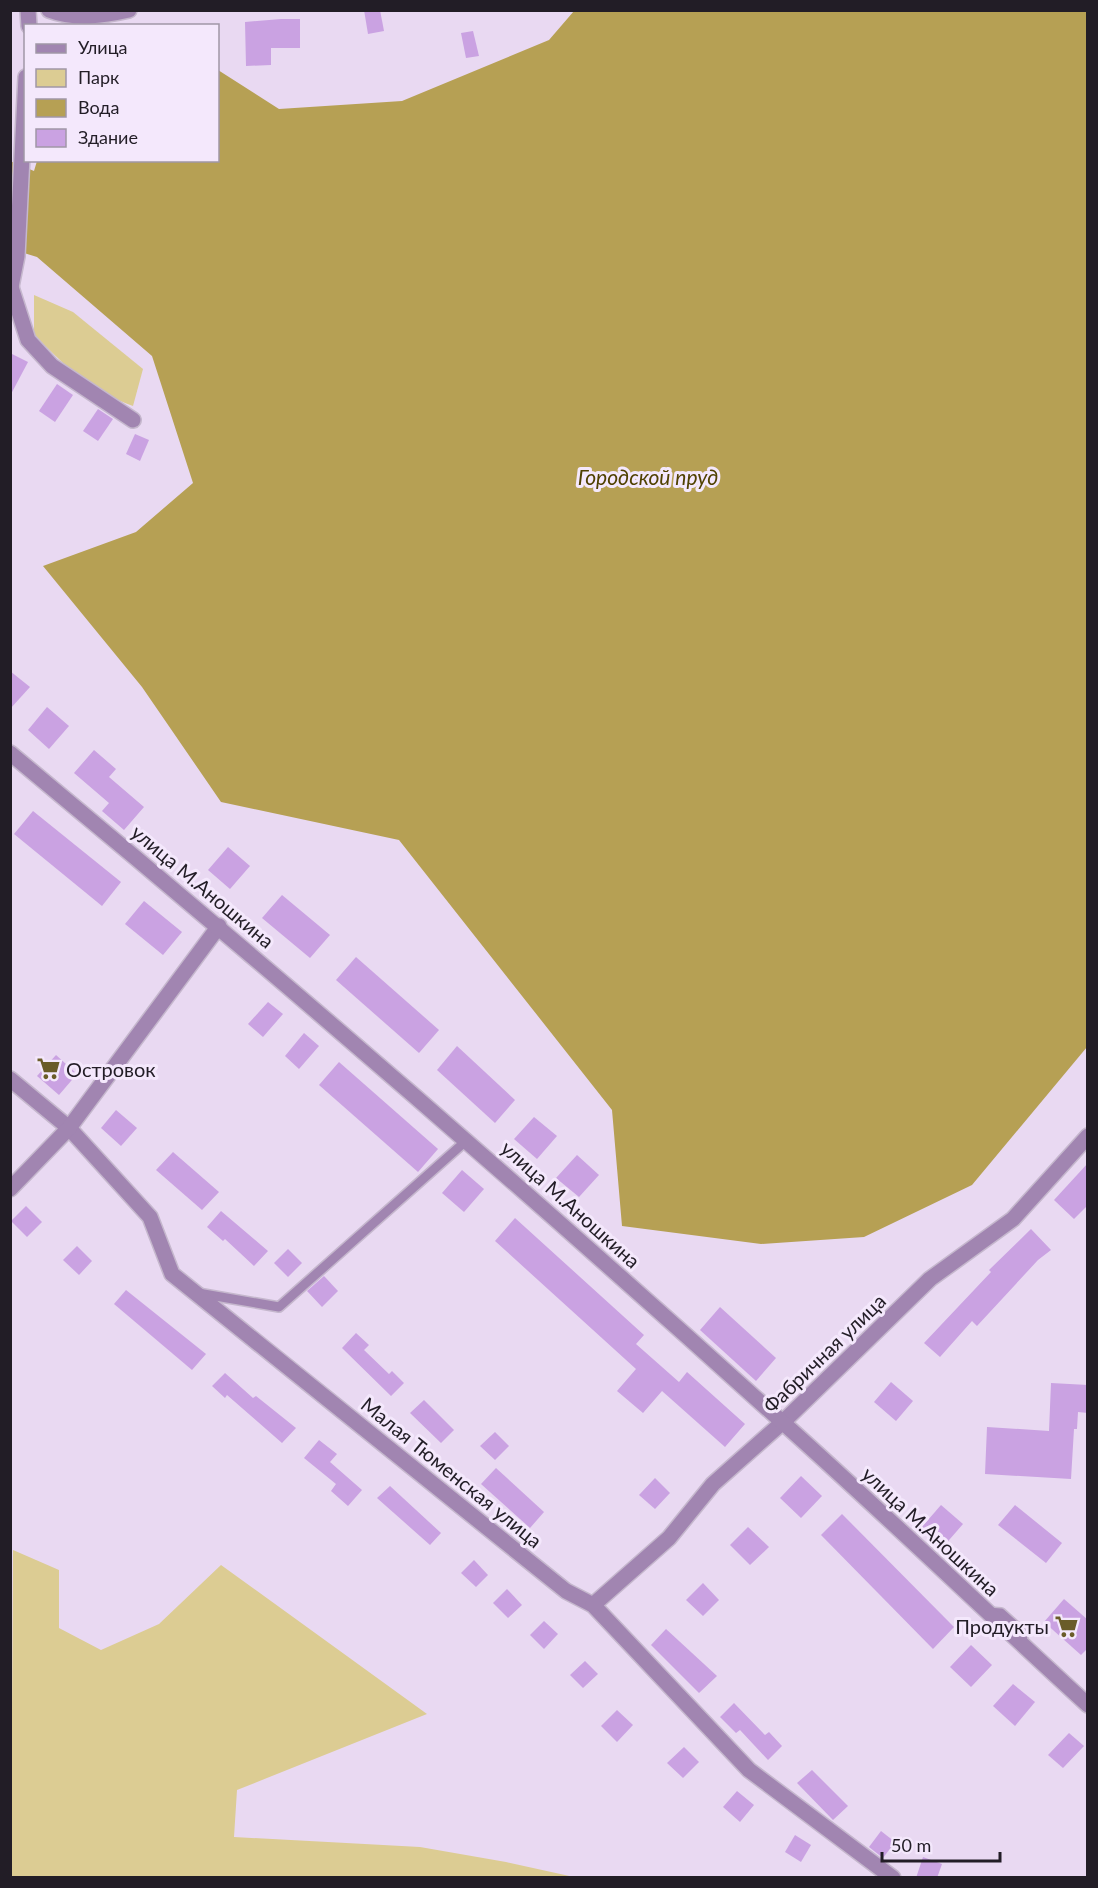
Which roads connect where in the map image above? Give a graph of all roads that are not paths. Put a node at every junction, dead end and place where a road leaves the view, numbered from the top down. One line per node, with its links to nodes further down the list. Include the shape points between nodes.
1 (49, 10): 2 (street, via 100,16)
2 (129, 10)
3 (24, 106): 4 (street, via 17,256)
4 (11, 287): 5 (street, via 28,340 52,366)
5 (133, 420)
6 (10, 753): 7 (street, улица М.Аношкина)
7 (219, 926): 9 (street); 11 (street, улица М.Аношкина)
8 (10, 1079): 9 (street, Малая Тюменская улица)
9 (69, 1128): 12 (street); 13 (street, Малая Тюменская улица, via 150,1217 172,1274)
10 (1088, 1136): 14 (street, Фабричная улица, via 1013,1219 930,1279)
11 (467, 1140): 13 (lane, via 279,1307); 14 (street, улица М.Аношкина)
12 (10, 1188)
13 (195, 1292): 15 (street, Малая Тюменская улица, via 566,1591)
14 (783, 1422): 15 (street, Фабричная улица, via 713,1484 669,1538); 16 (street, улица М.Аношкина)
15 (593, 1605): 17 (street, Малая Тюменская улица, via 749,1770)
16 (1088, 1705)
17 (893, 1878)

